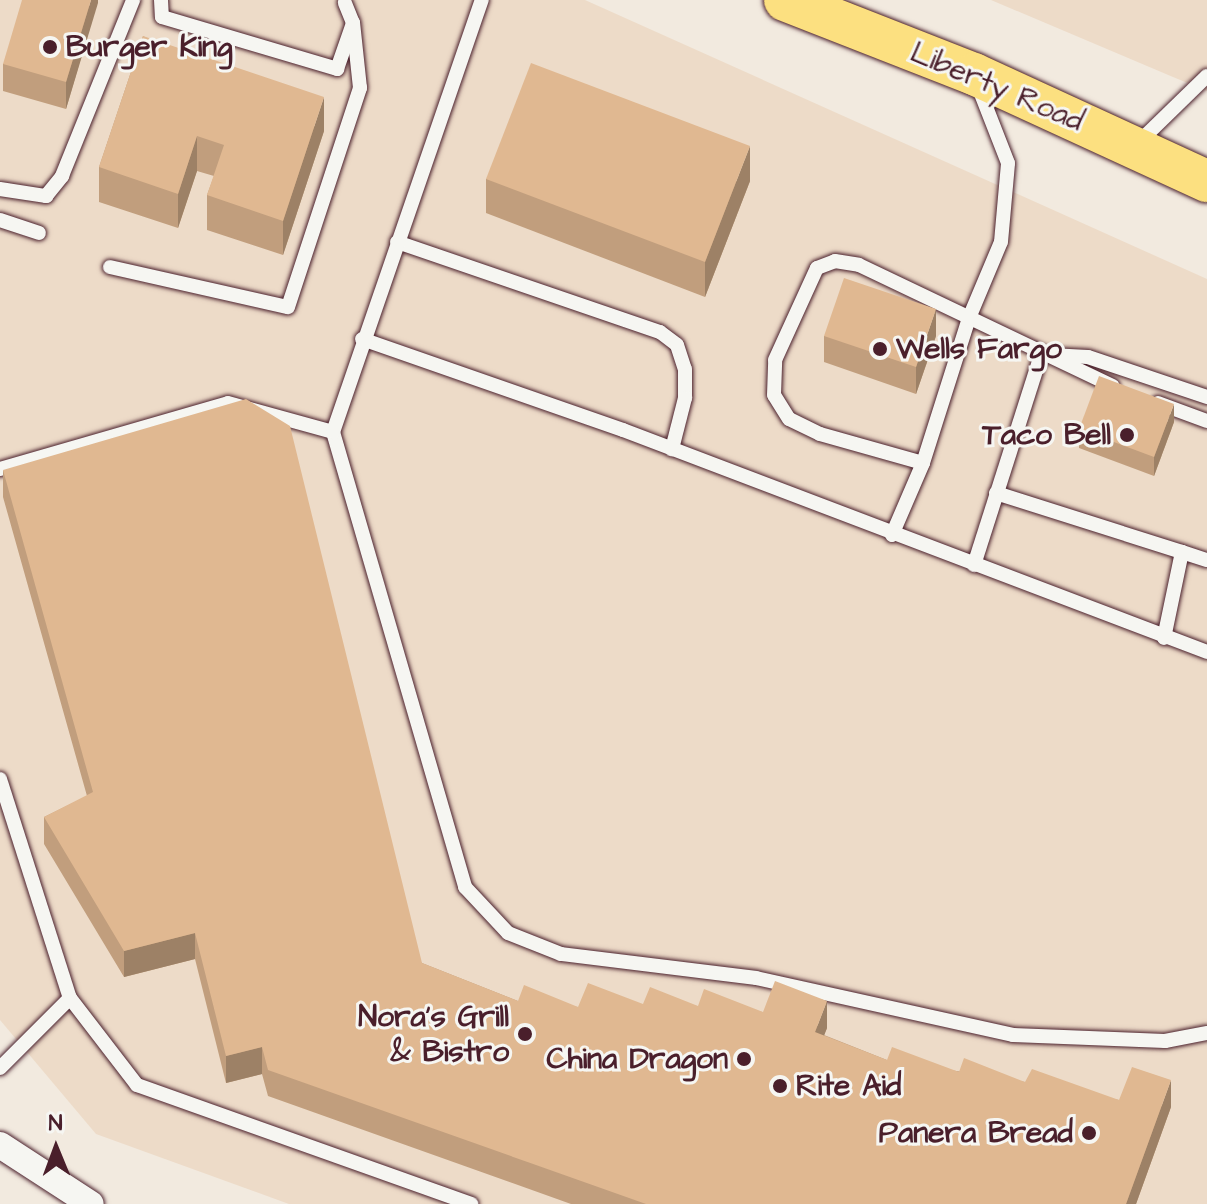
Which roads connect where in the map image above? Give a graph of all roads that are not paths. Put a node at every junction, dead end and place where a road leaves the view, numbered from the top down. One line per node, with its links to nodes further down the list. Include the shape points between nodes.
1 (133, 0): 11 (lane, via 62,176 46,196)
2 (161, 0): 6 (lane, via 162,17 337,69)
3 (482, 0): 14 (lane)
4 (785, 0): 7 (main road, Liberty Road)
5 (341, 1): 6 (lane)
6 (353, 23): 15 (lane, via 360,88 288,307)
7 (974, 74): 9 (main road, Liberty Road); 16 (lane, via 1008,163 1001,242)
8 (1207, 76): 9 (lane)
9 (1134, 147): 10 (main road, Liberty Road)
10 (1207, 181)
11 (0, 189)
12 (0, 220): 13 (lane)
13 (39, 233)
14 (397, 242): 17 (lane); 22 (lane, via 660,332 677,345 685,369 685,398)
15 (110, 267)
16 (969, 318): 18 (lane); 23 (lane); 23 (lane, via 859,265 835,261 817,268 775,360 774,395 789,419 860,449)
17 (362, 339): 21 (lane); 22 (lane)
18 (1041, 355): 19 (lane, via 1088,357); 20 (lane); 25 (lane)
19 (1207, 397)
20 (1207, 421)
21 (333, 432): 24 (lane, via 228,403); 34 (lane, via 465,887 508,933 561,954 756,978 1013,1035 1165,1041)
22 (672, 449): 26 (lane)
23 (923, 463): 26 (lane)
24 (0, 469)
25 (996, 493): 27 (lane); 29 (lane)
26 (892, 535): 29 (lane)
27 (1182, 552): 28 (lane); 30 (lane)
28 (1207, 560)
29 (974, 565): 30 (lane)
30 (1164, 638): 31 (lane)
31 (1207, 652)
32 (0, 779): 33 (lane)
33 (70, 998): 35 (lane); 38 (lane, via 137,1085)
34 (1207, 1033)
35 (0, 1068)
36 (0, 1145): 37 (street)
37 (91, 1204)
38 (471, 1204)

